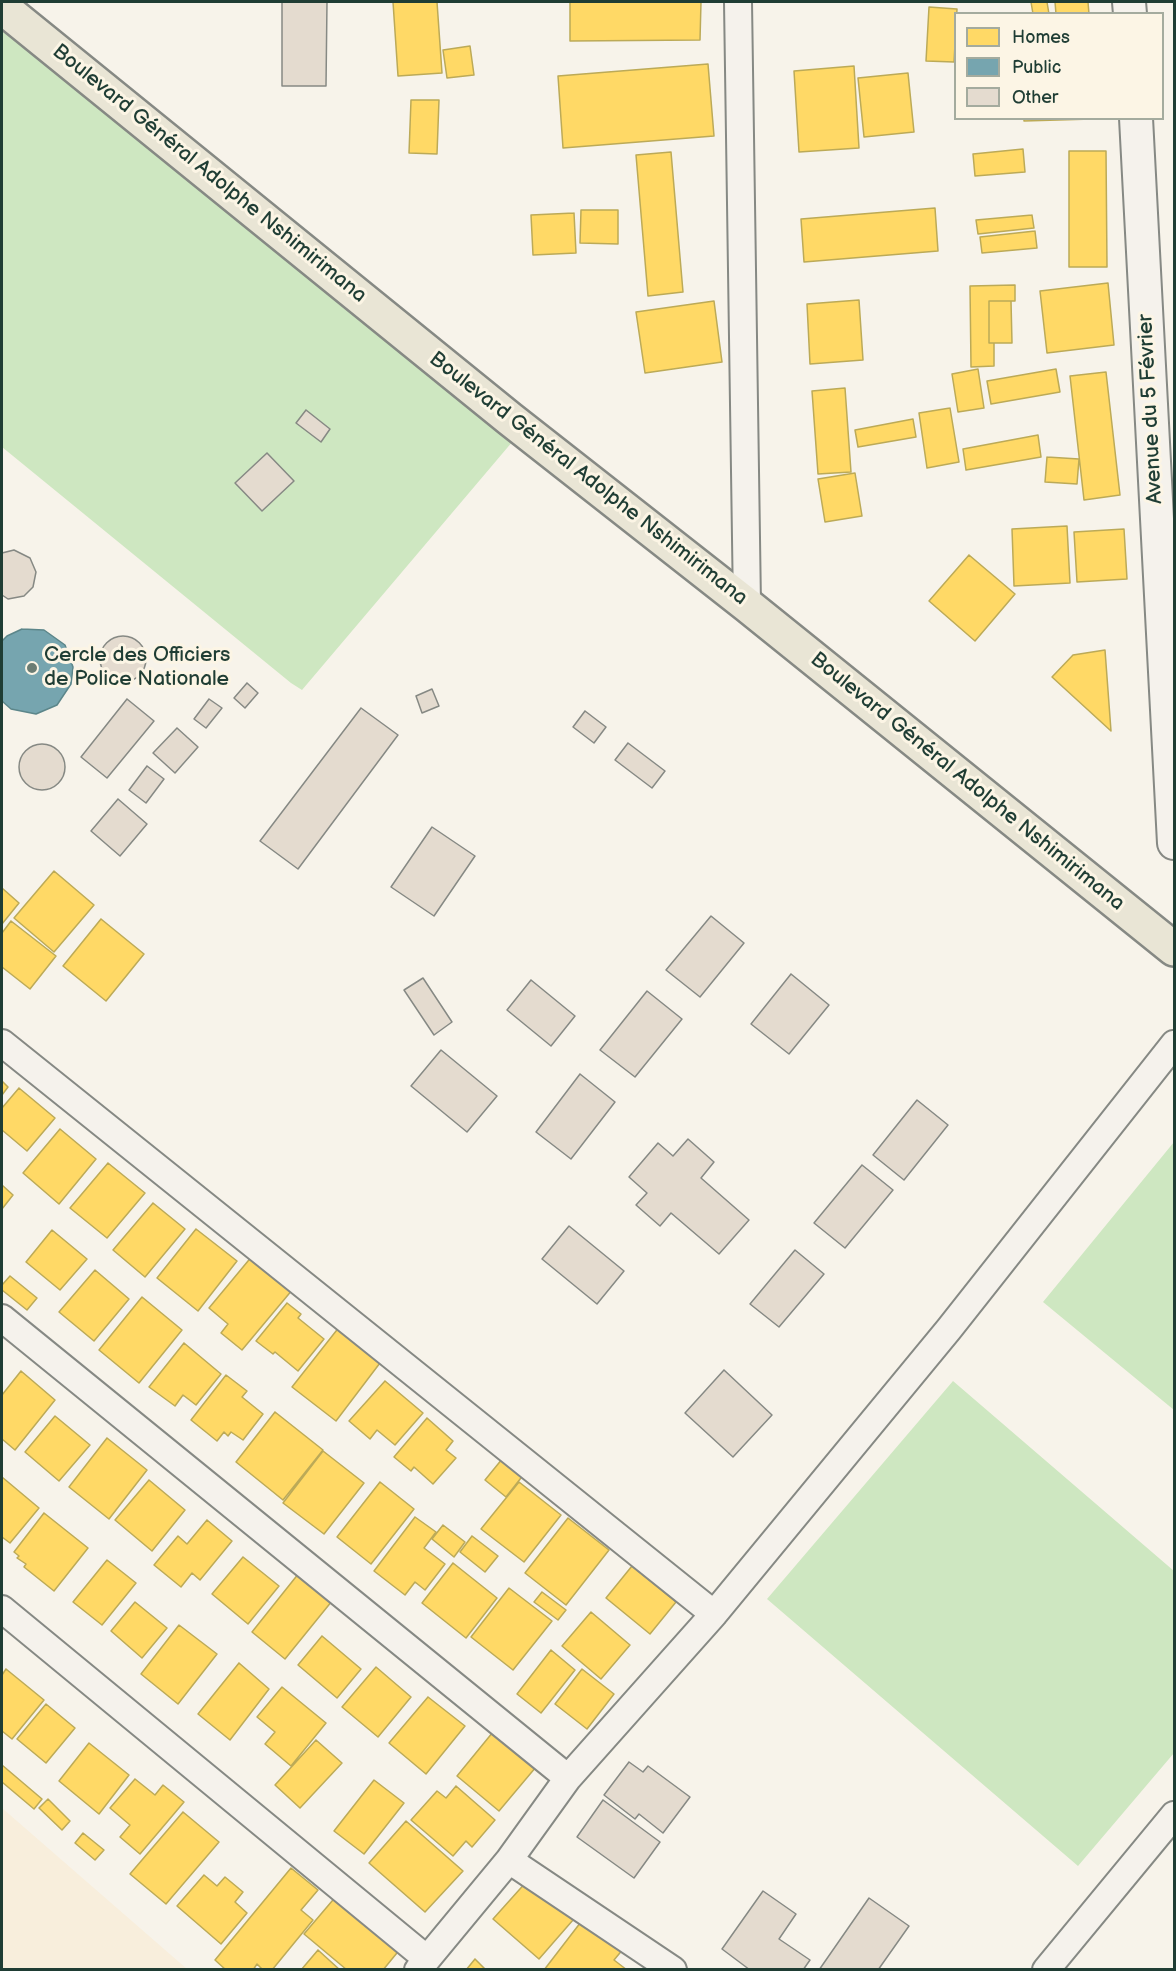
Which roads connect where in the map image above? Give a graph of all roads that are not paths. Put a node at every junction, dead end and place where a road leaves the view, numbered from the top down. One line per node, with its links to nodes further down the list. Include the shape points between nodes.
1 (738, 2): 4 (street)
2 (2, 7): 4 (main road, Boulevard Général Adolphe Nshimirimana, via 510,419)
3 (1136, 120): 5 (street, Avenue du 5 Février)
4 (747, 605): 6 (main road, Boulevard Général Adolphe Nshimirimana)
5 (1174, 843)
6 (1174, 950)
7 (2, 1043): 11 (street)
8 (1174, 1044): 11 (street, via 949,1329)
9 (2, 1318): 12 (street)
10 (2, 1609): 15 (street)
11 (714, 1614): 12 (street)
12 (568, 1778): 14 (street)
13 (1174, 1815): 17 (street)
14 (509, 1860): 15 (street); 16 (street)
15 (422, 1964)
16 (673, 1970)
17 (1046, 1970)

